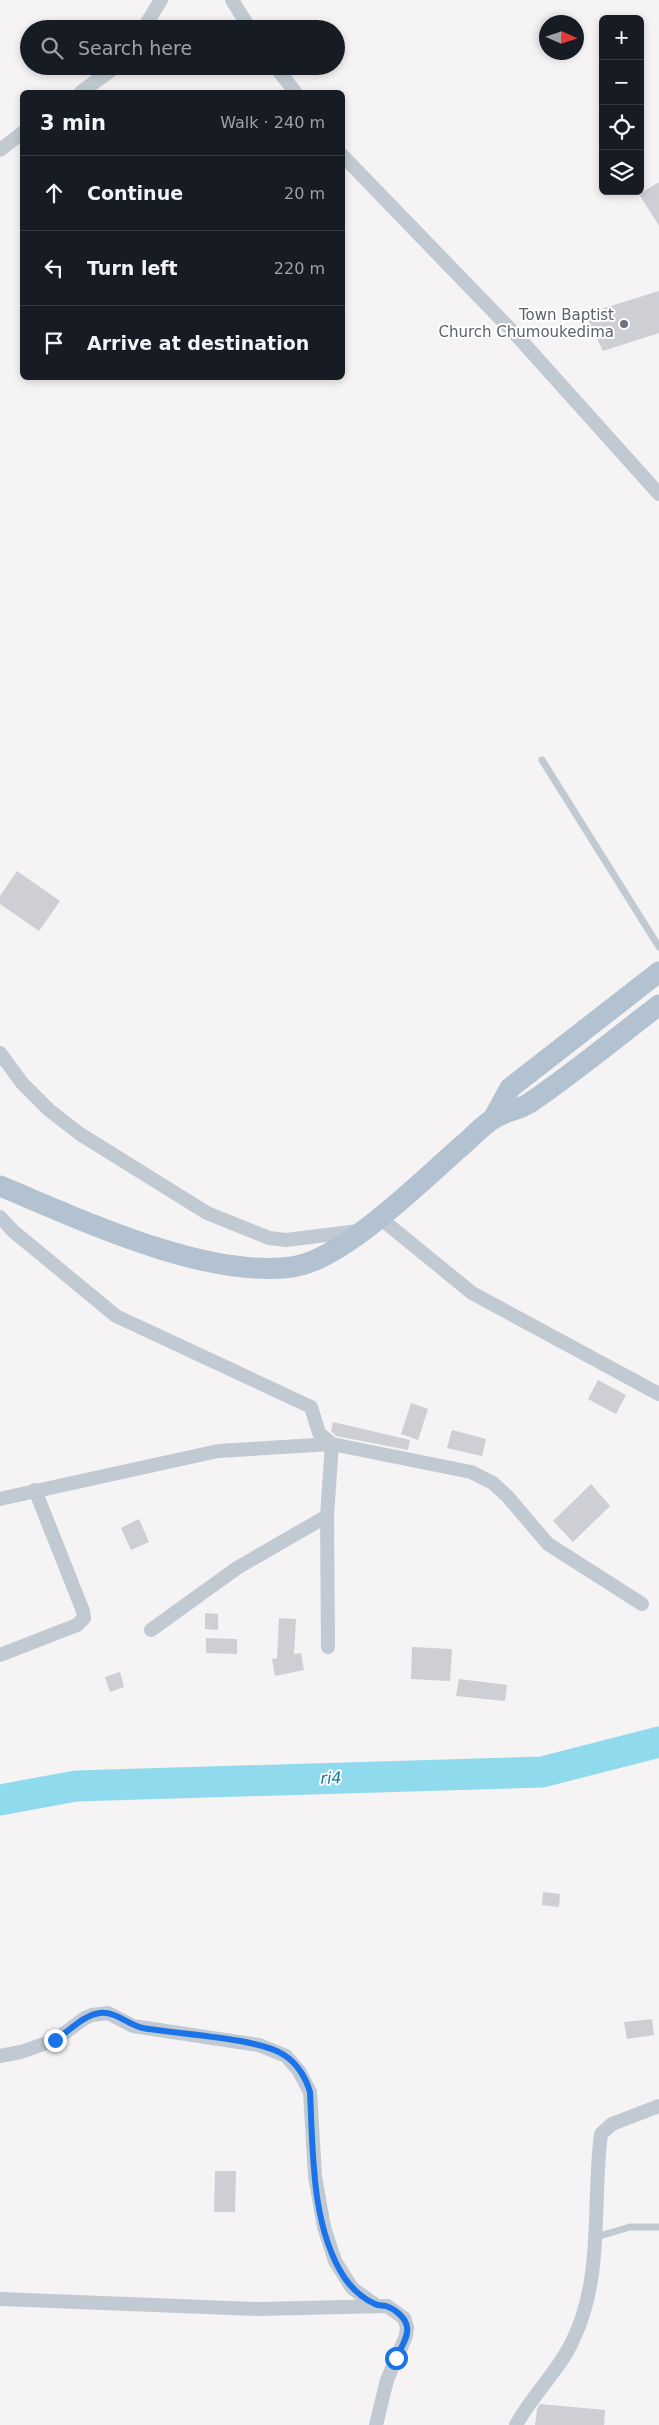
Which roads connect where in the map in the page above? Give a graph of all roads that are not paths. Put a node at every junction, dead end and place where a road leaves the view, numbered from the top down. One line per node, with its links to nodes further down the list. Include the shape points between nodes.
1 (161, 0): 3 (street)
2 (232, 0): 4 (street)
3 (149, 20)
4 (244, 20)
5 (104, 75): 7 (street)
6 (282, 75): 8 (street)
7 (84, 90)
8 (293, 90)
9 (20, 135): 10 (street)
10 (0, 150)
11 (345, 158): 12 (street, via 518,337)
12 (659, 494)
13 (542, 760): 14 (lane)
14 (659, 947)
15 (659, 972): 18 (main road, via 510,1088)
16 (659, 1005): 18 (main road, via 530,1103)
17 (0, 1053): 22 (street, via 22,1083 80,1134 207,1212 269,1238 286,1240)
18 (493, 1119): 21 (main road)
19 (0, 1186): 22 (main road, via 124,1236 198,1259 232,1265 293,1267 338,1248)
20 (0, 1217): 24 (street, via 116,1316 311,1407 319,1433)
21 (380, 1218): 22 (main road); 23 (street, via 472,1293)
22 (362, 1230)
23 (659, 1394)
24 (332, 1444): 25 (street, via 218,1451); 27 (street); 28 (street, via 471,1472 493,1483 548,1544)
25 (36, 1490): 26 (street); 31 (street, via 67,1565 84,1618 77,1625)
26 (0, 1499)
27 (327, 1516): 29 (street, via 237,1568); 30 (street)
28 (642, 1604)
29 (151, 1630)
30 (328, 1647)
31 (0, 1655)
32 (0, 2056): 37 (street, via 55,2040 92,2014 108,2012 132,2026 259,2045 286,2056 300,2071 310,2092 315,2176 324,2227 335,2261 352,2288)
33 (659, 2106): 35 (street, via 612,2124 601,2134)
34 (659, 2227): 35 (lane, via 630,2227)
35 (596, 2237): 39 (street, via 584,2313 573,2341)
36 (0, 2299): 37 (street, via 258,2309)
37 (377, 2306): 38 (street, via 393,2310 404,2318 408,2327 386,2380)
38 (376, 2425)
39 (516, 2425)

